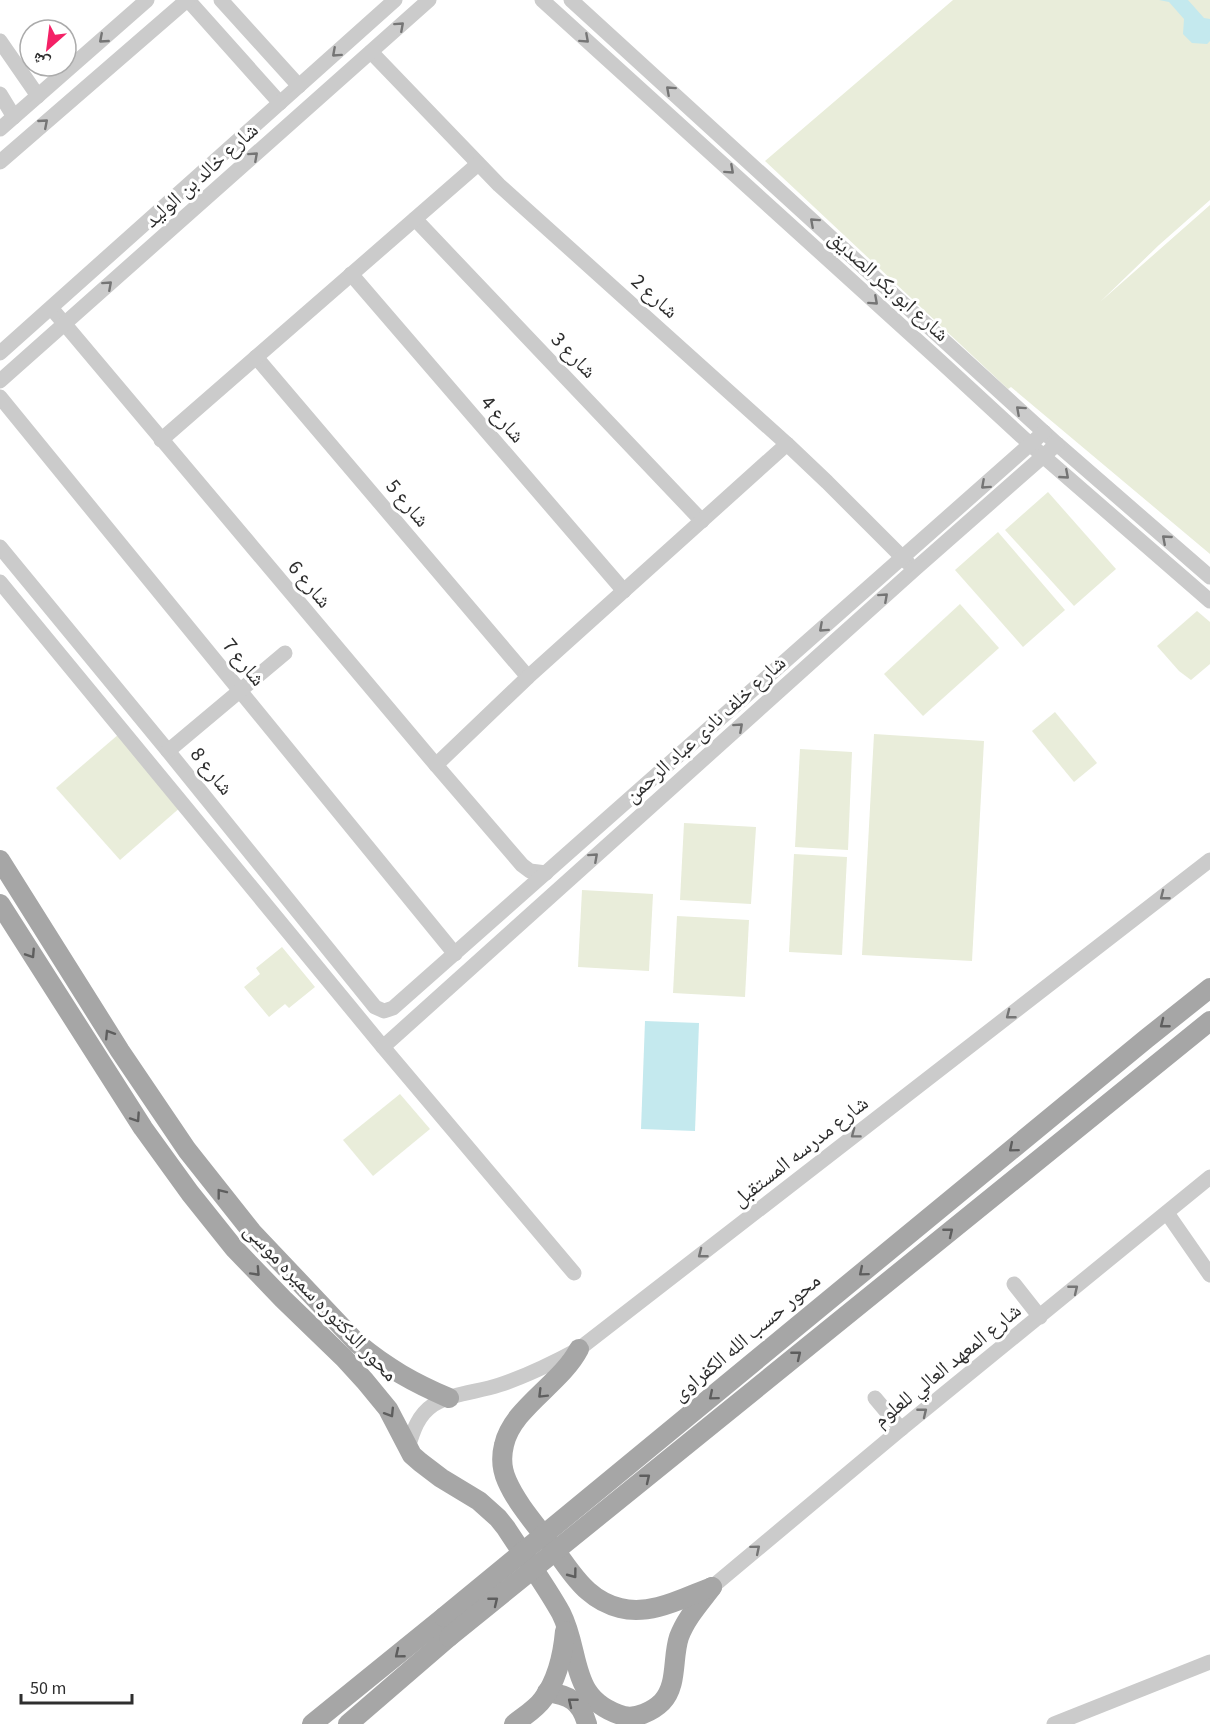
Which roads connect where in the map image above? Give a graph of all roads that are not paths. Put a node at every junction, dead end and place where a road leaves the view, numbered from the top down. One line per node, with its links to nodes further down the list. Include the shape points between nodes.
1 (147, 0): 10 (street, one-way to 10)
2 (188, 0): 14 (street); 15 (street)
3 (220, 0): 11 (street)
4 (395, 0): 11 (street, شارع خالد بن الوليد, one-way to 11)
5 (429, 0): 9 (street, شارع خالد بن الوليد, one-way to 5)
6 (542, 0): 31 (street, شارع ابو بكر الصديق, one-way to 31)
7 (571, 0): 28 (street, شارع ابو بكر الصديق, one-way to 7)
8 (0, 41): 13 (street)
9 (371, 52): 19 (street, شارع 2); 23 (street, شارع خالد بن الوليد, one-way to 9)
10 (56, 80): 13 (street); 14 (street)
11 (299, 86): 15 (street, شارع خالد بن الوليد)
12 (0, 94): 16 (street)
13 (38, 96): 16 (street)
14 (72, 99): 18 (street, one-way to 14)
15 (280, 103): 22 (street, شارع خالد بن الوليد)
16 (14, 117): 17 (street)
17 (0, 129)
18 (0, 162)
19 (478, 164): 20 (street); 30 (street, شارع 2)
20 (415, 219): 21 (street); 34 (street, شارع 3)
21 (351, 274): 25 (street); 40 (street, شارع 4)
22 (52, 309): 23 (street, شارع 6); 24 (street, شارع خالد بن الوليد)
23 (65, 324): 26 (street, شارع خالد بن الوليد); 29 (street, شارع 6)
24 (0, 354)
25 (256, 357): 29 (street); 43 (street, شارع 5)
26 (0, 381)
27 (0, 397): 44 (street, شارع 7)
28 (1044, 432): 31 (street, شارع خلف نادى عباد الرحمن); 32 (street, شارع ابو بكر الصديق)
29 (161, 440): 46 (street, شارع 6)
30 (787, 444): 34 (street); 36 (street, شارع 2)
31 (1030, 444): 33 (street, شارع ابو بكر الصديق); 36 (street, شارع خلف نادى عباد الرحمن, one-way to 36)
32 (1057, 444): 33 (street, شارع خلف نادى عباد الرحمن); 38 (street, شارع ابو بكر الصديق, one-way to 32)
33 (1043, 456): 37 (street, شارع خلف نادى عباد الرحمن); 41 (street, شارع ابو بكر الصديق, one-way to 41)
34 (702, 520): 40 (street)
35 (0, 548): 45 (street, شارع 8)
36 (903, 557): 37 (street, شارع 2); 49 (street, شارع خلف نادى عباد الرحمن, one-way to 49)
37 (915, 569): 50 (street, شارع خلف نادى عباد الرحمن, one-way to 37)
38 (1210, 577)
39 (0, 582): 56 (street)
40 (624, 591): 43 (street)
41 (1210, 601)
42 (285, 653): 44 (street)
43 (528, 676): 46 (street)
44 (240, 691): 45 (street); 52 (street, شارع 7)
45 (168, 751): 54 (street, شارع 8, via 375,1006 384,1011)
46 (436, 765): 49 (street, شارع 6, via 525,868)
47 (0, 860): 64 (main road, محور الدكتوره سميره موسى, one-way to 47, via 406,1378 366,1351 252,1232 164,1117)
48 (1210, 860): 63 (street, شارع مدرسه المستقبل, one-way to 63)
49 (542, 877): 50 (street); 52 (street, شارع خلف نادى عباد الرحمن)
50 (550, 896): 56 (street, شارع خلف نادى عباد الرحمن)
51 (0, 904): 67 (main road, محور الدكتوره سميره موسى, one-way to 67, via 122,1096 190,1193 234,1248 376,1394)
52 (455, 954): 54 (street, شارع خلف نادى عباد الرحمن)
53 (1210, 988): 73 (main road, محور حسب الله الكفراوى, one-way to 73, bridge)
54 (393, 1008)
55 (1210, 1021): 74 (main road, one-way to 55, bridge, via 449,1637)
56 (383, 1047): 59 (street)
57 (1210, 1177): 58 (street, شارع المعهد العالي للعلوم)
58 (1167, 1213): 60 (street); 62 (street, شارع المعهد العالي للعلوم, one-way to 58)
59 (574, 1273)
60 (1210, 1275)
61 (1014, 1284): 62 (street)
62 (1040, 1317): 66 (street, شارع المعهد العالي للعلوم, one-way to 62)
63 (579, 1349): 64 (street, شارع مدرسه المستقبل, via 499,1386); 68 (main road, one-way to 68, via 568,1367 508,1432 502,1463 512,1492 581,1585 599,1600 620,1608 643,1610 665,1606)
64 (449, 1398): 67 (street, شارع مدرسه المستقبل, via 421,1417)
65 (875, 1398): 66 (street)
66 (901, 1429): 68 (street, شارع المعهد العالي للعلوم, one-way to 66)
67 (408, 1448): 69 (main road, محور الدكتوره سميره موسى, via 429,1470 498,1518)
68 (712, 1587): 72 (main road, via 680,1635 668,1694 655,1708)
69 (566, 1625): 71 (main road, via 562,1653); 72 (main road, محور الدكتوره سميره موسى, via 585,1689 601,1705)
70 (1210, 1662): 78 (street)
71 (547, 1692): 75 (main road, via 538,1706); 76 (main road, one-way to 71, via 575,1701)
72 (629, 1717): 77 (main road)
73 (312, 1724)
74 (348, 1724)
75 (514, 1724)
76 (587, 1724)
77 (601, 1724)
78 (1054, 1724)

